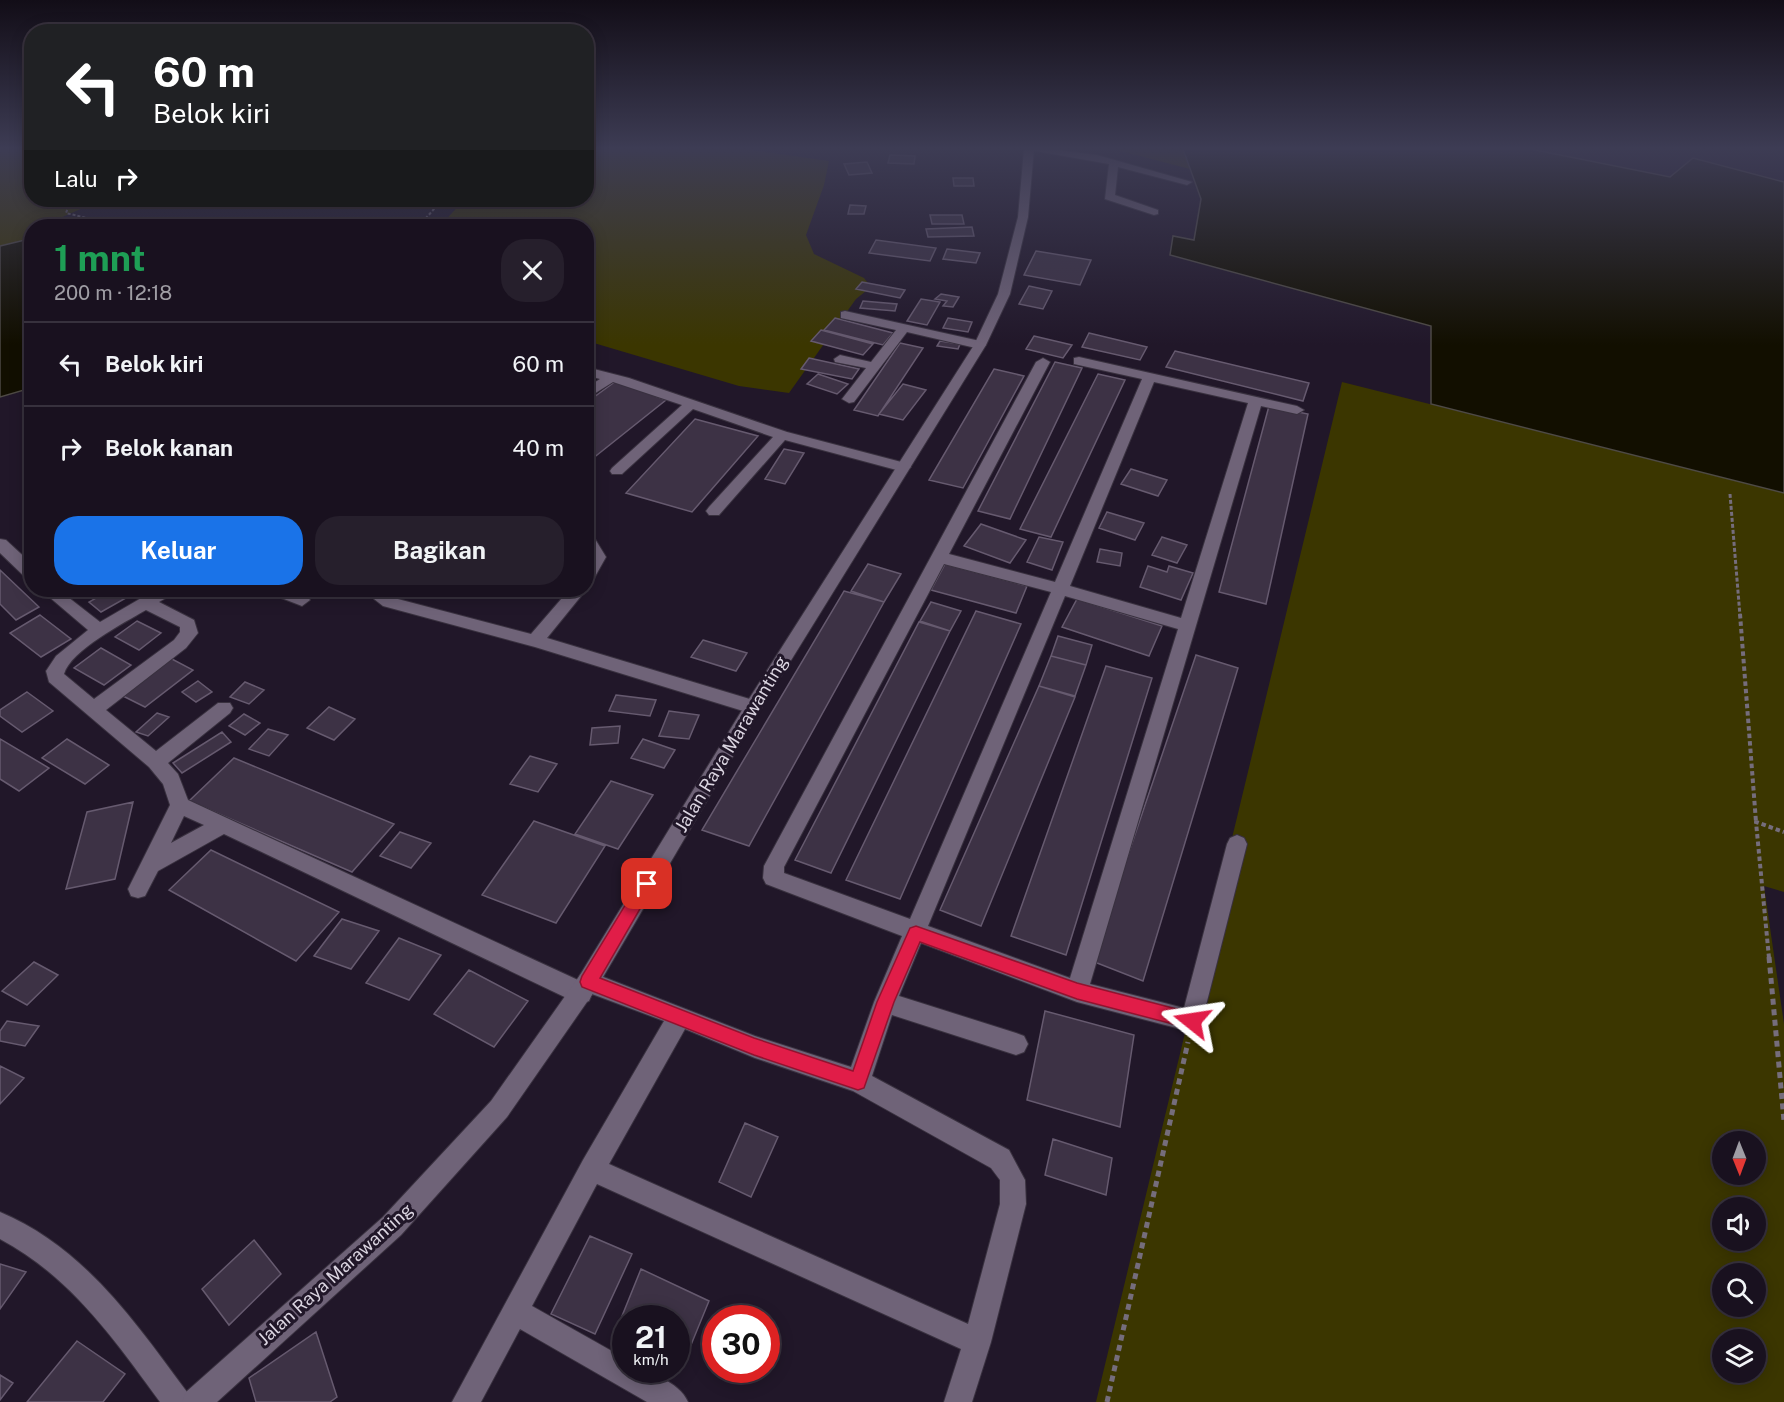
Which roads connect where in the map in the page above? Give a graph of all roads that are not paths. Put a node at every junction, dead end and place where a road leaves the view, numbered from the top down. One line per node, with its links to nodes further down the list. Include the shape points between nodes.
1 (1023, 214): 4 (street, Jalan Raya Marawanting, via 1004,294)
2 (845, 315): 3 (street)
3 (902, 330): 4 (street); 8 (street)
4 (980, 345): 18 (street, Jalan Raya Marawanting)
5 (840, 358): 8 (street)
6 (1079, 361): 11 (street)
7 (1043, 362): 22 (street)
8 (873, 366): 13 (street)
9 (594, 373): 10 (street)
10 (609, 378): 12 (street); 15 (street)
11 (1149, 379): 14 (street); 24 (street)
12 (594, 389)
13 (849, 399)
14 (1255, 402): 16 (street); 32 (street)
15 (690, 405): 17 (street); 19 (street)
16 (1297, 410)
17 (782, 435): 18 (street); 20 (street)
18 (904, 467): 35 (street, Jalan Raya Marawanting)
19 (617, 471)
20 (714, 511)
21 (0, 544): 23 (street)
22 (939, 557): 24 (street); 44 (street, via 772,872 777,882)
23 (24, 566)
24 (1061, 589): 32 (street); 44 (street)
25 (58, 597): 33 (street)
26 (156, 597): 31 (street)
27 (294, 597): 30 (street)
28 (383, 597): 34 (street, via 389,602)
29 (572, 597): 34 (street)
30 (302, 600)
31 (146, 603): 33 (street); 37 (street, via 188,624 189,633)
32 (1187, 626): 46 (street)
33 (100, 631): 37 (street, via 64,659 55,672 55,677)
34 (535, 641): 35 (street)
35 (753, 707): 45 (street, Jalan Raya Marawanting)
36 (224, 708): 38 (street)
37 (94, 709): 38 (street)
38 (156, 762): 39 (street, via 171,780)
39 (180, 805): 40 (street); 42 (street)
40 (221, 826): 42 (street); 45 (street)
41 (1237, 844): 46 (street, via 1192,1021)
42 (149, 865): 43 (street)
43 (138, 889)
44 (916, 933): 46 (street); 47 (street)
45 (584, 988): 48 (street); 56 (street, Jalan Raya Marawanting, via 499,1109 392,1226)
46 (1077, 991)
47 (885, 1002): 49 (street); 50 (street)
48 (680, 1016): 50 (street, via 754,1047); 51 (street)
49 (1016, 1044)
50 (858, 1082): 54 (street, via 1000,1159 1010,1172 1015,1188 1013,1204)
51 (592, 1168): 53 (street); 54 (street)
52 (0, 1225): 55 (street, via 63,1264 98,1297)
53 (515, 1311): 57 (street); 58 (street)
54 (977, 1342): 59 (street)
55 (177, 1402)
56 (196, 1402)
57 (466, 1402)
58 (674, 1402)
59 (958, 1402)

